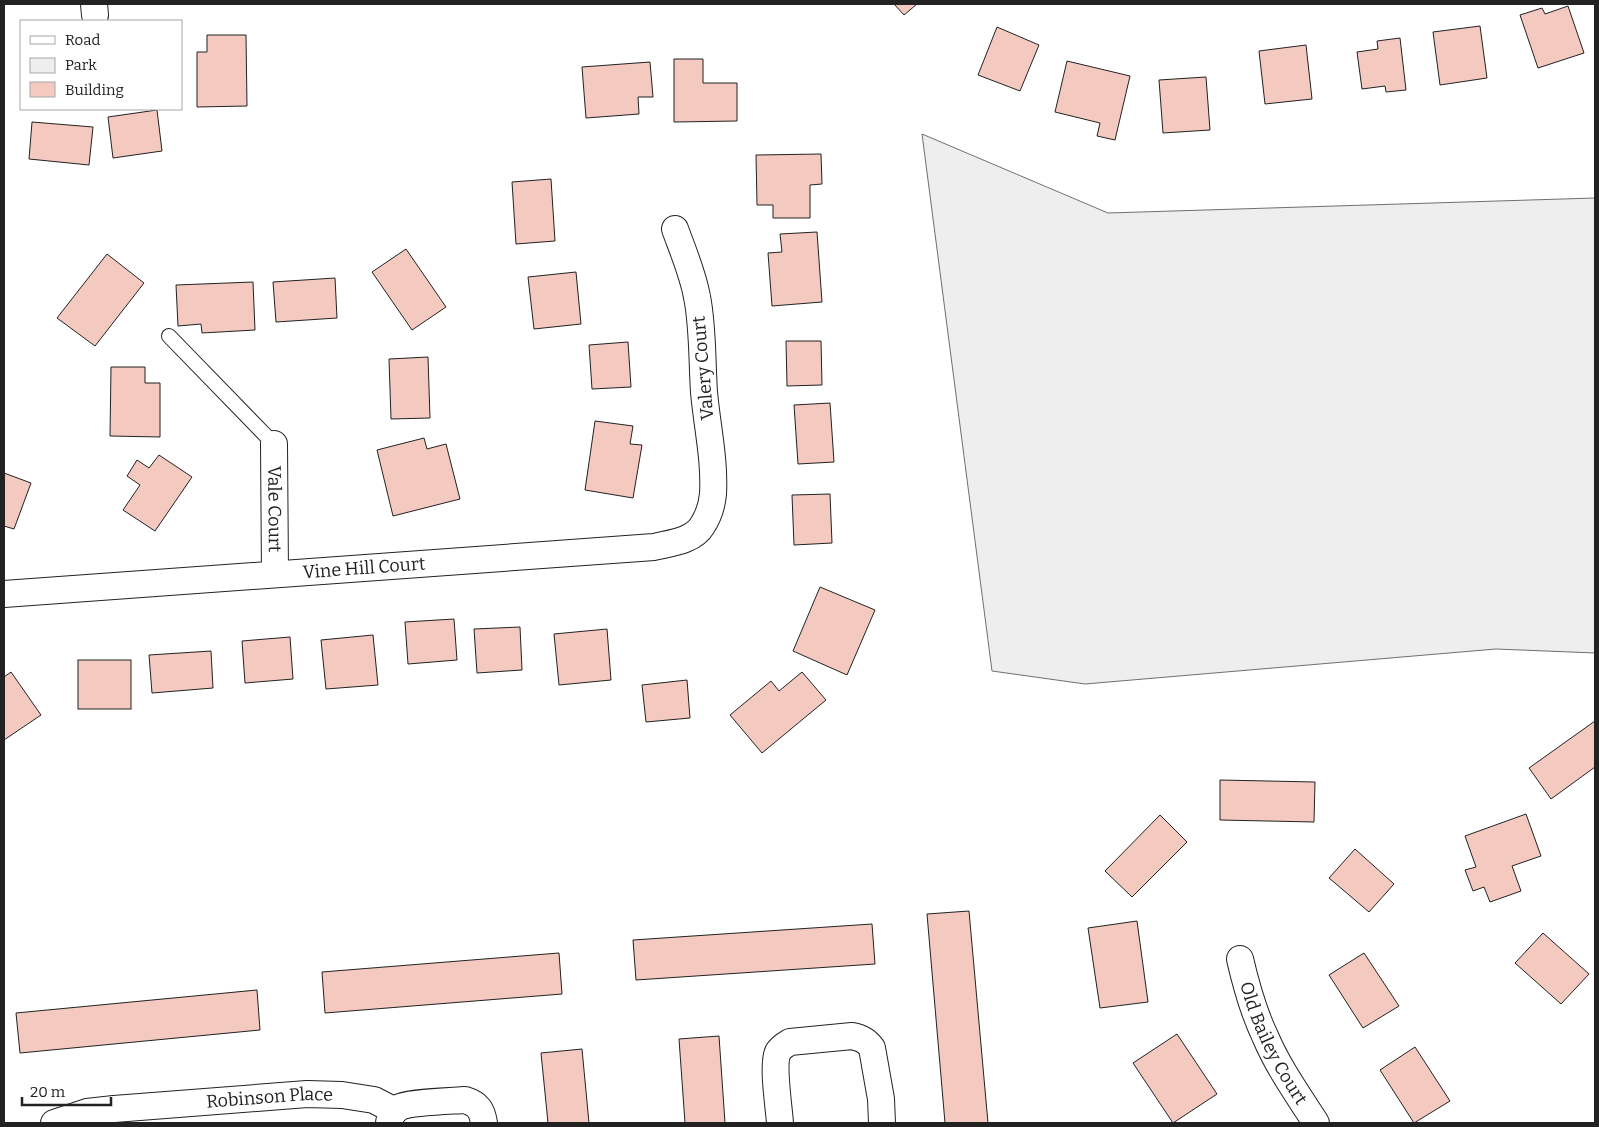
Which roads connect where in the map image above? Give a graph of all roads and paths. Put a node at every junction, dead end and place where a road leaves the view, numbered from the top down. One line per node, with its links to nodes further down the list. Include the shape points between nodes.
1 (675, 229): 4 (street, Valery Court, via 698,300 713,473)
2 (169, 336): 3 (lane)
3 (274, 444): 5 (street, Vale Court)
4 (710, 510): 5 (street, Vine Hill Court, via 702,528 692,535 654,547)
5 (275, 574): 6 (street, Vine Hill Court)
6 (4, 594)
7 (1240, 958): 13 (street, Old Bailey Court, via 1265,1038)
8 (392, 1117): 9 (street, Robinson Place, via 374,1100 307,1094 114,1108 87,1112); 10 (street, Robinson Place, via 404,1106 465,1100 479,1107)
9 (54, 1123)
10 (484, 1123)
11 (780, 1123): 12 (street, via 776,1065 779,1051 790,1042 852,1036 861,1038 872,1048)
12 (882, 1123)
13 (1316, 1123)

